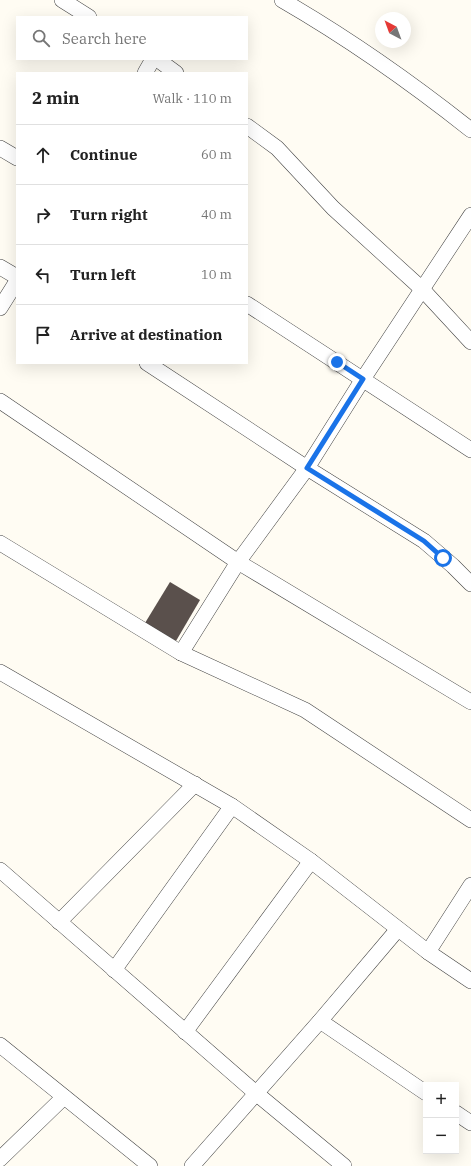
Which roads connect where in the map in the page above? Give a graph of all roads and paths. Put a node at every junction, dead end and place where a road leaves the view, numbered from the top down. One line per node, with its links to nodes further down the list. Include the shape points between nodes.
1 (62, 0): 3 (street)
2 (282, 0): 9 (street, via 378,62)
3 (87, 16)
4 (152, 60): 6 (street)
5 (158, 60): 7 (street)
6 (146, 72)
7 (175, 72)
8 (248, 127): 16 (street, via 277,148 333,208)
9 (471, 130)
10 (0, 148): 11 (street)
11 (16, 157)
12 (471, 215): 16 (street)
13 (0, 267): 14 (street)
14 (16, 276)
15 (16, 283): 18 (street)
16 (422, 289): 19 (street); 21 (street)
17 (248, 305): 21 (street)
18 (0, 308)
19 (471, 342)
20 (149, 364): 24 (street)
21 (363, 379): 23 (street); 24 (street)
22 (0, 401): 26 (street)
23 (471, 450)
24 (307, 468): 26 (street); 27 (street, via 424,541)
25 (0, 543): 28 (street)
26 (238, 562): 28 (street); 30 (street)
27 (471, 584)
28 (181, 654): 33 (street, via 305,710)
29 (0, 672): 31 (street)
30 (471, 702)
31 (195, 784): 32 (street); 37 (street)
32 (232, 806): 34 (street); 40 (street)
33 (471, 820)
34 (311, 861): 38 (street); 43 (street)
35 (0, 870): 37 (street)
36 (471, 885): 39 (street)
37 (59, 922): 40 (street)
38 (398, 929): 39 (street); 42 (street)
39 (428, 952): 41 (street)
40 (114, 970): 43 (street)
41 (471, 981)
42 (320, 1021): 45 (street); 46 (street)
43 (185, 1032): 46 (street)
44 (0, 1045): 47 (street)
45 (423, 1091)
46 (257, 1094): 52 (street); 53 (street)
47 (64, 1097): 50 (street); 51 (street)
48 (459, 1115): 49 (street)
49 (471, 1123)
50 (0, 1159)
51 (150, 1166)
52 (192, 1166)
53 (344, 1166)

